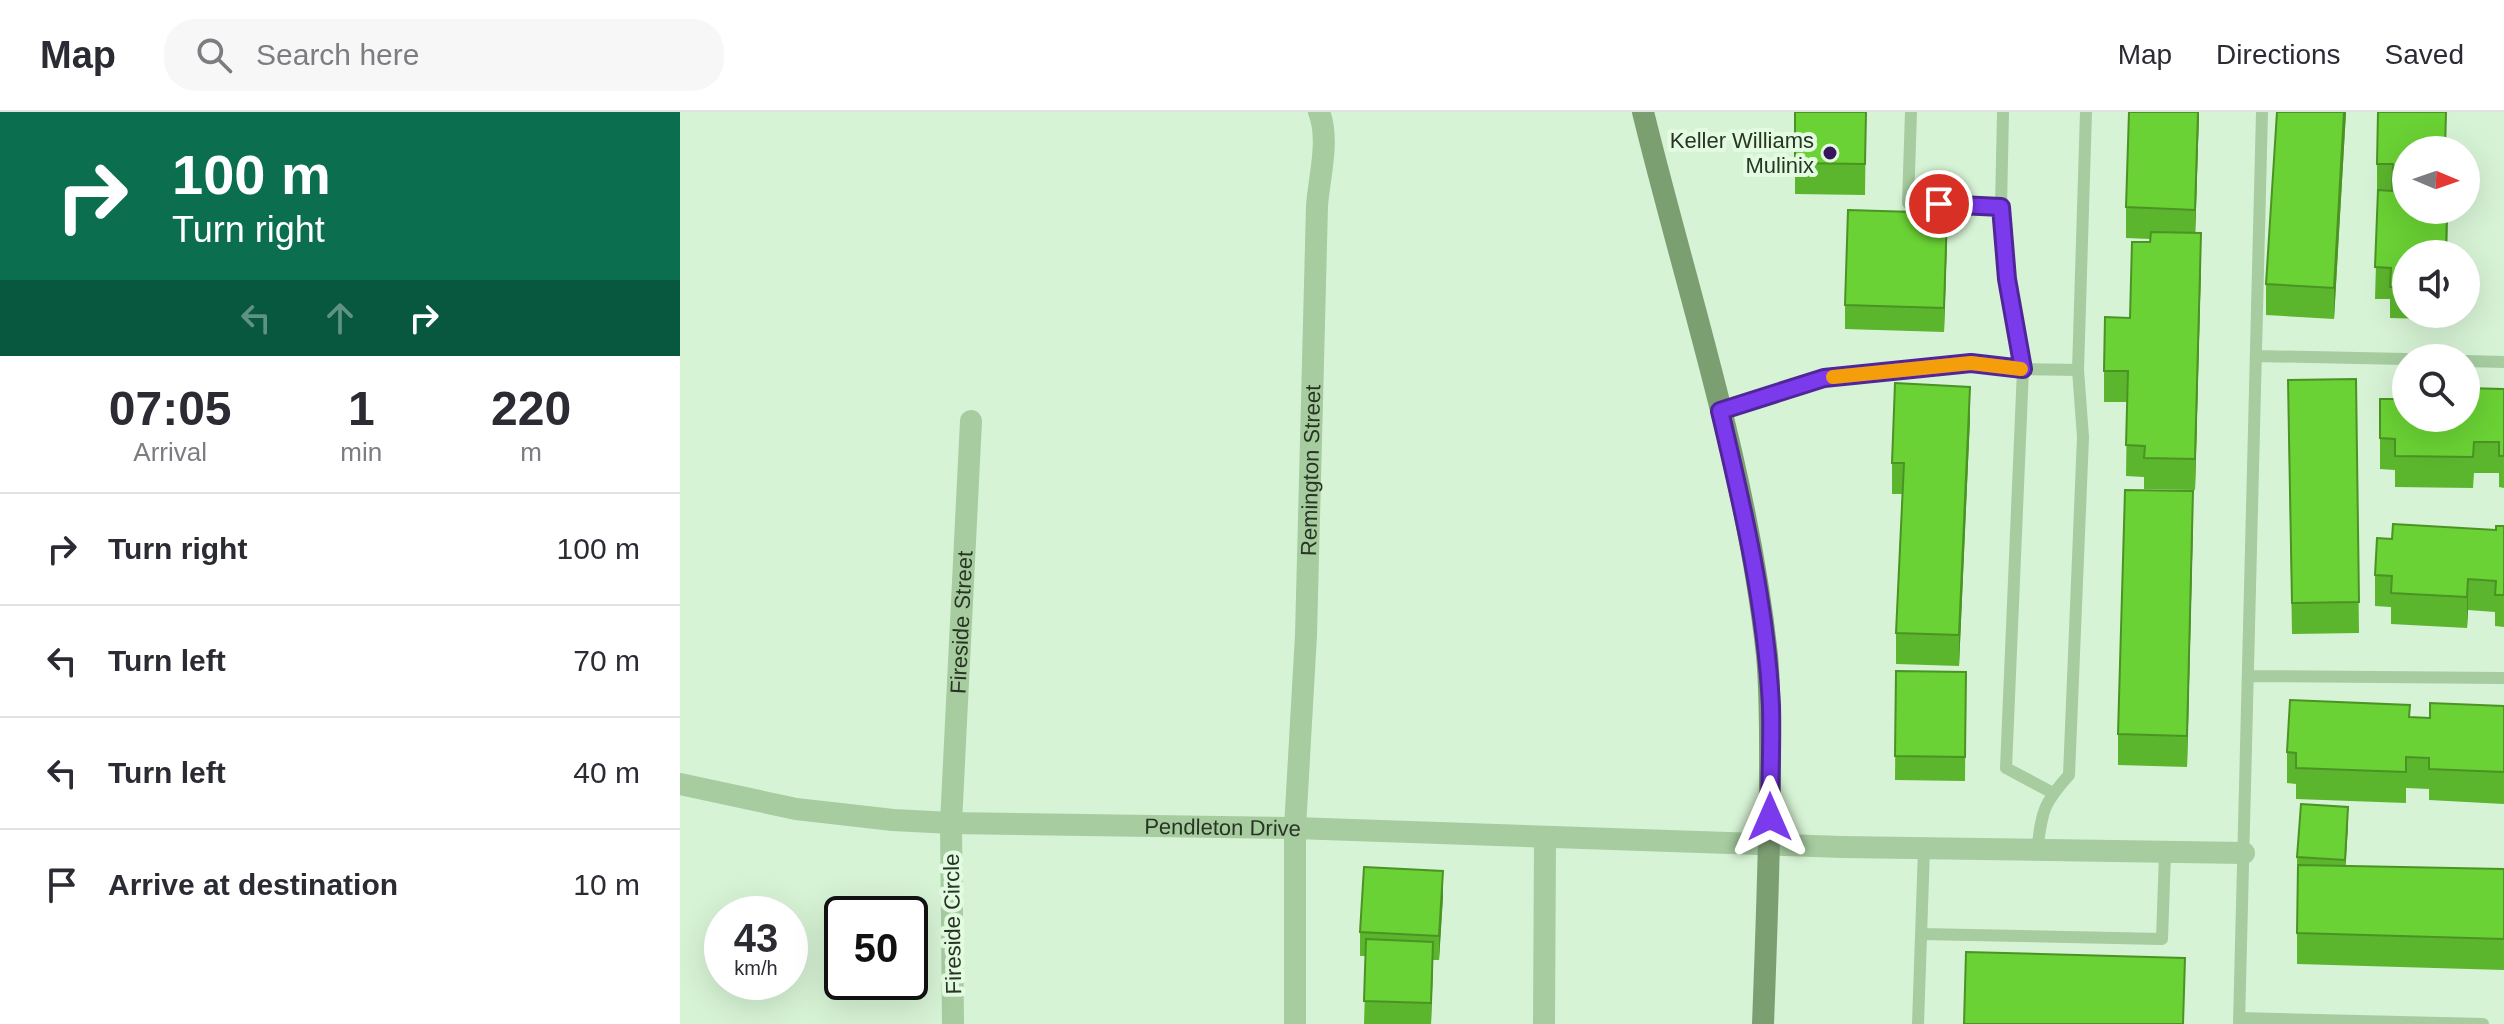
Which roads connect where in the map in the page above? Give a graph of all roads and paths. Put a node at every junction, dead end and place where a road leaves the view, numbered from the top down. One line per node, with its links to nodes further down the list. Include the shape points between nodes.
1 (1319, 112): 21 (street, Remington Street, via 1324,145 1317,206 1306,635)
2 (1643, 112): 14 (main road)
3 (1911, 112): 7 (lane, via 1908,203)
4 (2003, 112): 7 (lane)
5 (2086, 112): 13 (lane)
6 (2262, 112): 8 (lane)
7 (2001, 207): 12 (lane)
8 (2256, 356): 9 (lane); 16 (lane)
9 (2392, 359)
10 (2480, 361): 11 (lane)
11 (2504, 362)
12 (2023, 369): 13 (lane); 14 (lane, via 1971,363 1824,378); 19 (lane, via 2006,768)
13 (2078, 370): 19 (lane, via 2083,437 2069,775)
14 (1720, 411): 23 (main road, via 1754,558 1767,654)
15 (971, 421): 20 (street, Fireside Street)
16 (2248, 676): 17 (lane); 27 (lane)
17 (2504, 678)
18 (680, 784): 20 (street, Pendleton Drive, via 796,809)
19 (2053, 793): 25 (lane, via 2042,812)
20 (951, 823): 21 (street, Pendleton Drive); 30 (street, Fireside Circle)
21 (1295, 828): 22 (street, Pendleton Drive); 31 (street, Remington Street)
22 (1545, 838): 23 (street, Pendleton Drive); 32 (street)
23 (1770, 844): 24 (street, Pendleton Drive); 33 (main road)
24 (1924, 849): 25 (street, Pendleton Drive); 28 (lane)
25 (2037, 851): 26 (street, Pendleton Drive)
26 (2165, 853): 27 (street, Pendleton Drive); 28 (lane, via 2162,939)
27 (2244, 853): 29 (lane)
28 (1921, 934): 34 (lane)
29 (2239, 1021): 35 (lane)
30 (953, 1024)
31 (1295, 1024)
32 (1544, 1024)
33 (1763, 1024)
34 (1918, 1024)
35 (2483, 1024)

